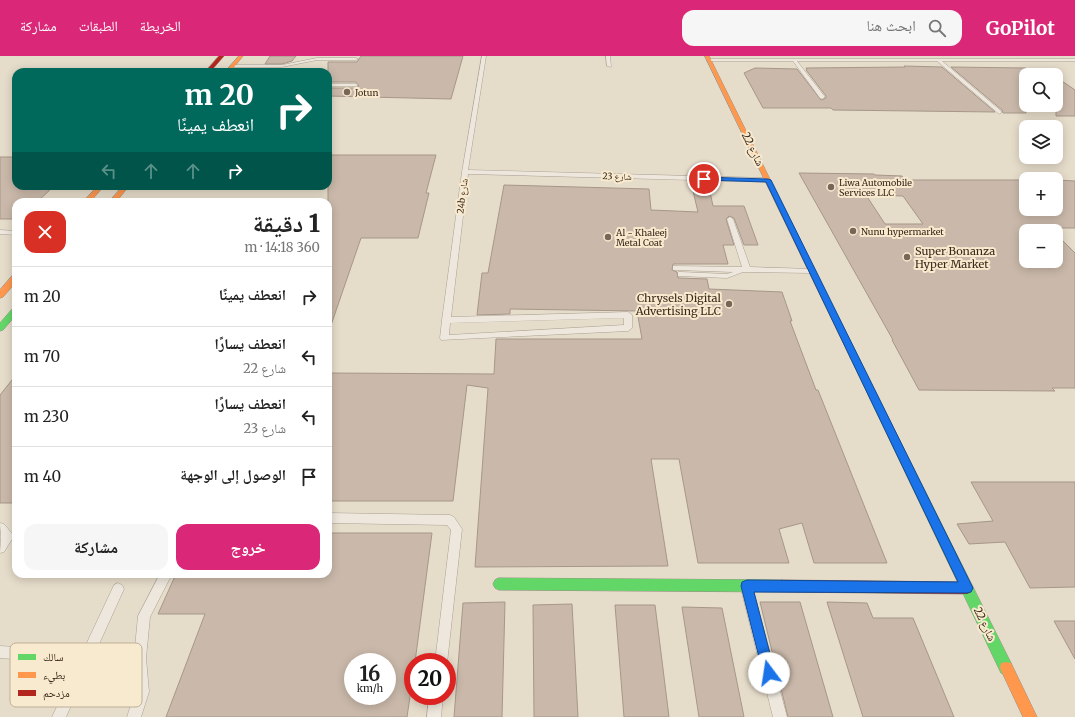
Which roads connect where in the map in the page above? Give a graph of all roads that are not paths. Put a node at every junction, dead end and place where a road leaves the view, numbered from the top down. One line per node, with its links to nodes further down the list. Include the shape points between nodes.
1 (222, 56): 13 (street)
2 (241, 56): 14 (street)
3 (484, 56): 20 (lane, 24b شارع)
4 (608, 56): 12 (lane)
5 (946, 56): 10 (lane)
6 (708, 58): 8 (lane); 21 (street, شارع 22)
7 (356, 59): 15 (lane, via 314,59 282,66)
8 (794, 60): 9 (lane); 18 (lane)
9 (938, 60): 10 (lane); 19 (lane)
10 (951, 60): 11 (lane)
11 (1075, 60)
12 (609, 66)
13 (211, 68)
14 (231, 68)
15 (247, 68)
16 (332, 85): 17 (lane)
17 (356, 85)
18 (822, 97)
19 (999, 112)
20 (465, 172): 21 (lane, شارع 23); 35 (lane, 24b شارع)
21 (768, 180): 31 (street, شارع 22)
22 (96, 190): 24 (street)
23 (122, 190): 25 (street)
24 (90, 198)
25 (116, 198)
26 (730, 219): 29 (lane)
27 (0, 232): 28 (lane)
28 (12, 233)
29 (744, 270): 30 (lane, via 727,276); 31 (lane)
30 (676, 271)
31 (812, 271): 43 (street, شارع 22)
32 (12, 282): 33 (street)
33 (0, 295)
34 (12, 314): 36 (street)
35 (446, 320): 35 (lane, 24b شارع, via 628,315 628,328 444,338)
36 (0, 328)
37 (332, 518): 49 (lane, via 450,520 457,529)
38 (0, 528): 39 (lane, via 8,536)
39 (0, 548)
40 (164, 578): 46 (lane, via 144,616)
41 (499, 584): 42 (street)
42 (747, 586): 43 (street); 56 (lane)
43 (967, 588): 57 (street, شارع 22)
44 (118, 589): 45 (lane)
45 (93, 643)
46 (141, 643)
47 (0, 652): 48 (lane)
48 (10, 653)
49 (442, 653)
50 (435, 705): 55 (lane)
51 (64, 707): 53 (lane)
52 (137, 707): 54 (lane)
53 (59, 717)
54 (134, 717)
55 (434, 717)
56 (780, 717)
57 (1030, 717)

